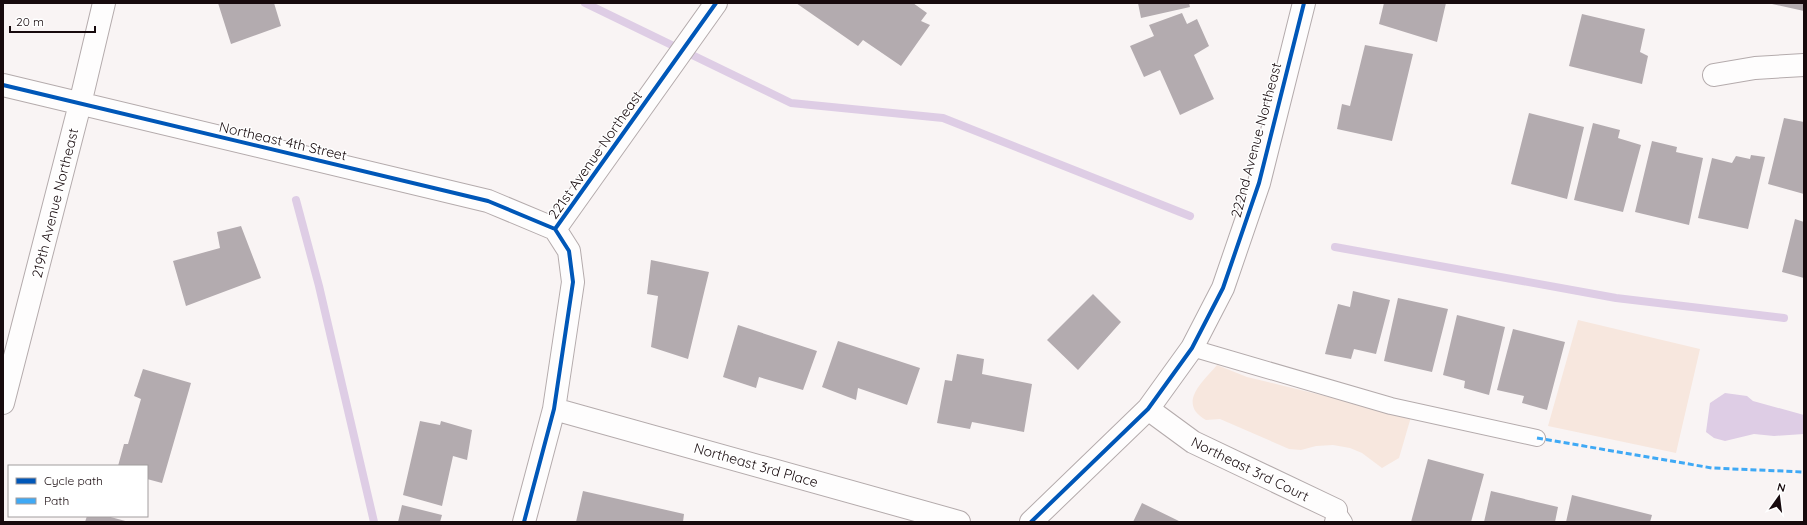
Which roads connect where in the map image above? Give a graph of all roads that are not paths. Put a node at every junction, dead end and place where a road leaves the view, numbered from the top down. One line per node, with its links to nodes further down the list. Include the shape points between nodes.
1 (104, 3): 7 (street, 219th Avenue Northeast)
2 (716, 3): 8 (street, 221st Avenue Northeast)
3 (1304, 3): 9 (street, 222nd Avenue Northeast, via 1259,183 1223,288)
4 (1804, 65): 5 (street, via 1754,68)
5 (1714, 75)
6 (3, 85): 7 (street, Northeast 4th Street)
7 (80, 104): 8 (street, Northeast 4th Street, via 488,201); 10 (street, 219th Avenue Northeast)
8 (555, 229): 11 (street, 221st Avenue Northeast, via 569,251 573,282)
9 (1192, 348): 12 (street, 222nd Avenue Northeast); 13 (lane, via 1391,406)
10 (3, 403)
11 (554, 409): 15 (street, 221st Avenue Northeast); 16 (street, Northeast 3rd Place)
12 (1148, 409): 14 (street, Northeast 3rd Court, via 1193,442); 17 (street, 222nd Avenue Northeast)
13 (1536, 438)
14 (1337, 518)
15 (524, 522)
16 (959, 522)
17 (1031, 522)

